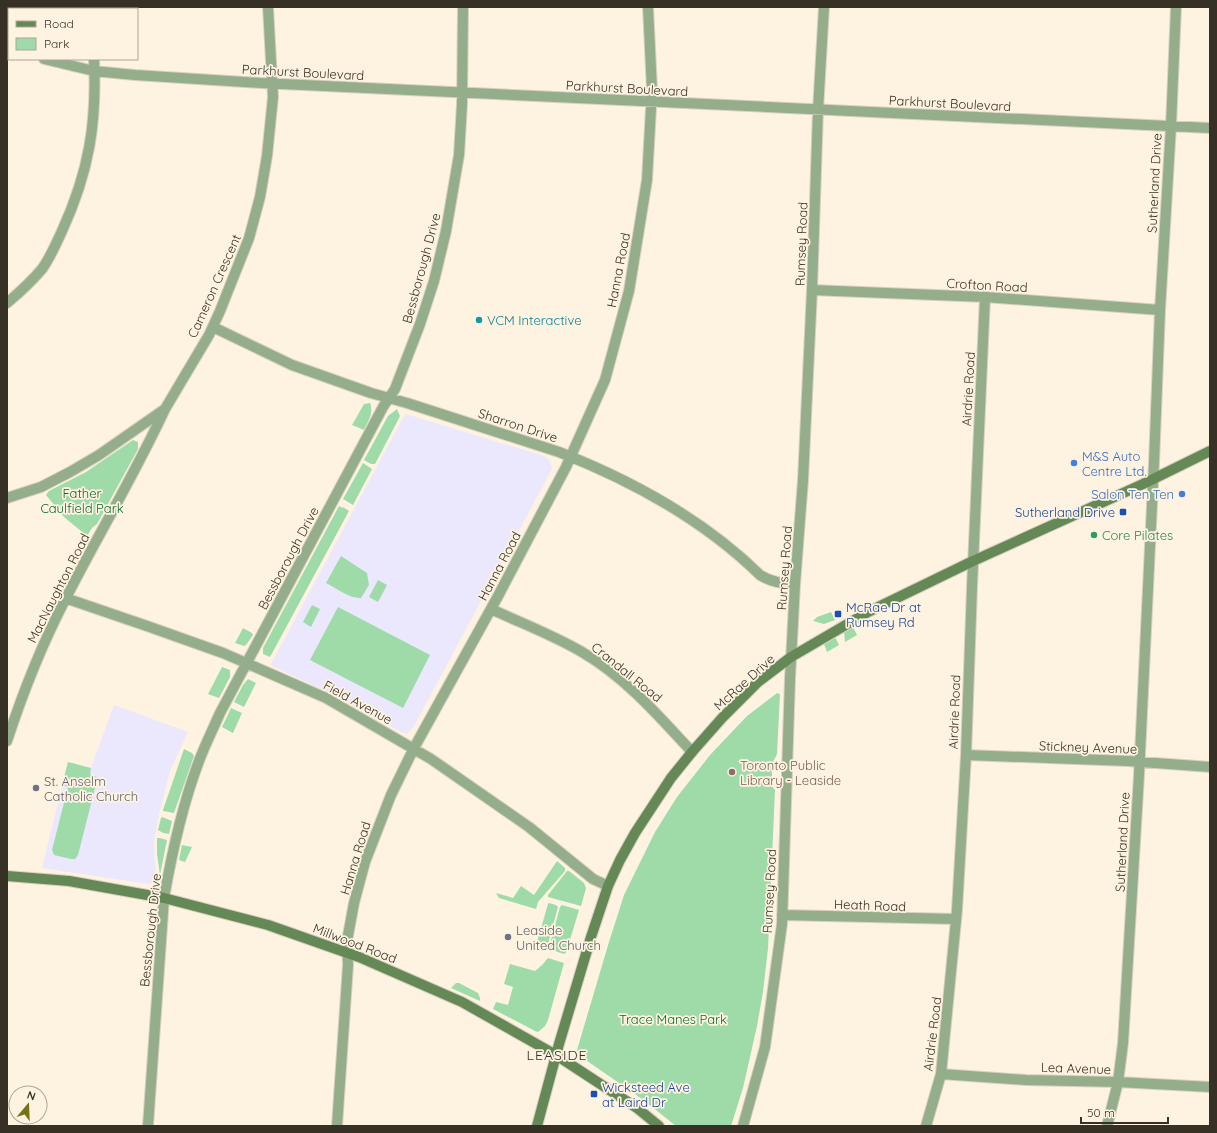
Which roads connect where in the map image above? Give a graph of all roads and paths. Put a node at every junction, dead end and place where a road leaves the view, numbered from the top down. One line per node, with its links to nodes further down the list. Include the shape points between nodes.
1 (268, 7): 9 (street, Cameron Crescent)
2 (463, 7): 10 (street, Bessborough Drive)
3 (648, 7): 11 (street, Hanna Road)
4 (824, 7): 12 (street, Rumsey Road)
5 (1176, 7): 13 (street, Sutherland Drive)
6 (48, 60): 8 (street, Parkhurst Boulevard)
7 (94, 60): 8 (street)
8 (94, 71): 9 (street, Parkhurst Boulevard); 17 (street, via 93,129 76,195 53,250 43,267 28,286)
9 (273, 84): 10 (street, Parkhurst Boulevard); 19 (street, Cameron Crescent, via 271,124 260,197 250,238)
10 (461, 93): 11 (street, Parkhurst Boulevard); 20 (street, Bessborough Drive, via 459,155 446,231 420,324)
11 (651, 102): 12 (street, Parkhurst Boulevard); 23 (street, Hanna Road, via 647,180 629,291 605,380)
12 (818, 110): 13 (street, Parkhurst Boulevard); 15 (street, Rumsey Road)
13 (1171, 126): 14 (street, Parkhurst Boulevard); 18 (street, Sutherland Drive)
14 (1210, 128)
15 (812, 290): 16 (street, Crofton Road); 27 (street, Rumsey Road)
16 (985, 297): 18 (street, Crofton Road); 26 (street, Airdrie Road)
17 (7, 303)
18 (1160, 310): 24 (street, Sutherland Drive)
19 (213, 327): 20 (street, Sharron Drive, via 292,365); 21 (street, Cameron Crescent)
20 (390, 398): 23 (street, Sharron Drive); 31 (street, Bessborough Drive)
21 (165, 409): 25 (street, Cameron Crescent, via 70,472 41,487); 28 (street, MacNaughton Road, via 148,446)
22 (1210, 451): 24 (street, McRae Drive)
23 (571, 457): 27 (street, Sharron Drive, via 635,486 675,509 767,579 781,584); 29 (street, Hanna Road)
24 (1153, 479): 26 (street, McRae Drive); 36 (street, Sutherland Drive)
25 (7, 498)
26 (973, 561): 30 (street, McRae Drive, via 868,612); 35 (street, Airdrie Road)
27 (795, 584): 30 (street, Rumsey Road)
28 (65, 598): 31 (street, Field Avenue); 32 (street, MacNaughton Road, via 40,651)
29 (491, 609): 33 (street, Hanna Road); 34 (street, Crandall Road, via 583,652 600,664 651,708)
30 (791, 657): 34 (street, McRae Drive, via 758,682); 41 (street, Rumsey Road)
31 (246, 662): 33 (street, Field Avenue, via 326,698); 40 (street, Bessborough Drive, via 199,761 176,838)
32 (7, 741)
33 (414, 748): 39 (street, Field Avenue, via 529,827 593,879); 43 (street, Hanna Road, via 390,795 365,862 354,903)
34 (692, 752): 39 (street, McRae Drive, via 671,778 635,833)
35 (966, 755): 36 (street, Stickney Avenue); 42 (street, Airdrie Road)
36 (1139, 762): 37 (street, Stickney Avenue); 46 (street, Sutherland Drive, via 1123,1042)
37 (1210, 766)
38 (7, 876): 40 (street, Millwood Road, via 69,880)
39 (608, 886): 44 (street, McRae Drive)
40 (164, 898): 43 (street, Millwood Road, via 268,925); 48 (street, Bessborough Drive)
41 (782, 915): 42 (street, Heath Road); 52 (street, Rumsey Road, via 765,1047)
42 (956, 920): 45 (street, Airdrie Road)
43 (347, 953): 44 (street, Millwood Road, via 462,1002); 49 (street, Hanna Road)
44 (556, 1055): 50 (street, McRae Drive); 51 (street, Millwood Road, via 637,1108)
45 (941, 1074): 46 (street, Lea Avenue, via 1026,1080); 53 (street, Airdrie Road)
46 (1118, 1082): 47 (street, Lea Avenue); 54 (street, Sutherland Drive)
47 (1210, 1087)
48 (148, 1126)
49 (338, 1126)
50 (537, 1126)
51 (659, 1126)
52 (743, 1126)
53 (926, 1126)
54 (1107, 1126)

